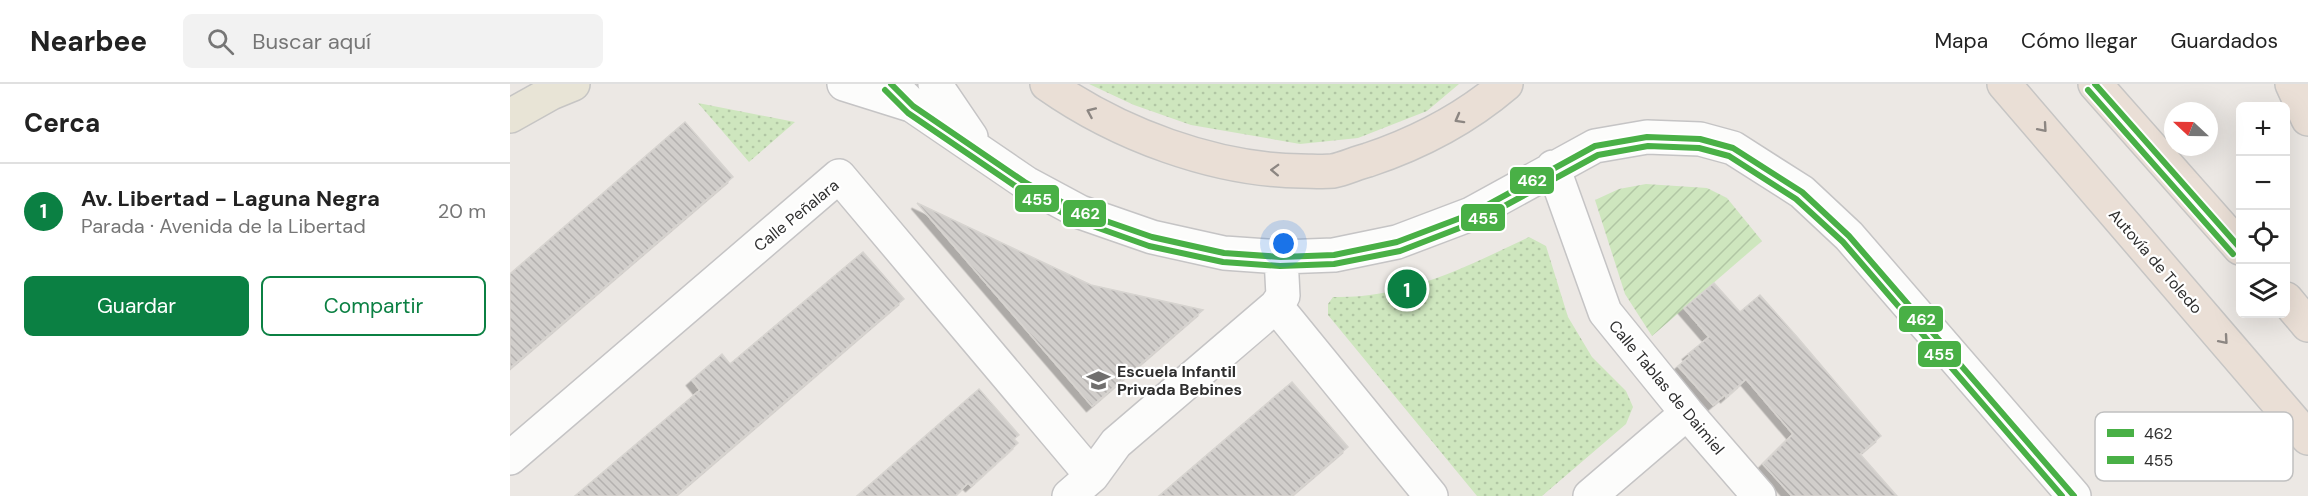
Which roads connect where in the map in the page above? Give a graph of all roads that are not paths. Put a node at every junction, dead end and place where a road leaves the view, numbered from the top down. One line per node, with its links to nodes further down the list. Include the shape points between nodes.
1 (573, 84): 9 (main road)
2 (844, 84): 8 (street)
3 (1047, 84): 4 (highway, one-way to 3, via 1466,116 1405,148 1333,171 1268,171 1201,158 1076,105)
4 (1506, 84)
5 (2004, 84): 18 (highway, Autovía de Toledo, one-way to 18)
6 (2095, 84): 12 (highway)
7 (2292, 84): 10 (highway)
8 (913, 91): 13 (street, via 982,153 1026,183 1080,212 1142,234 1224,253)
9 (510, 116)
10 (2308, 119)
11 (1553, 167): 13 (street, via 1472,214 1397,242 1334,255); 17 (street, Calle Tablas de Daimiel, via 1605,312); 26 (street, via 1595,146 1647,137 1700,139 1733,148 1802,192 1849,236)
12 (2236, 242)
13 (1281, 257): 15 (street, via 1283,296)
14 (2290, 304): 16 (highway)
15 (1276, 306): 22 (street, via 1116,443); 23 (street)
16 (2308, 325)
17 (1687, 412): 24 (street); 25 (street, Calle Tablas de Daimiel)
18 (2286, 412)
19 (2293, 421): 20 (highway, Autovía de Toledo, one-way to 20)
20 (2308, 438)
21 (510, 458): 22 (street, Calle Peñalara, via 839,176)
22 (1080, 486)
23 (1431, 496)
24 (1590, 496)
25 (1759, 496)
26 (2074, 496)

